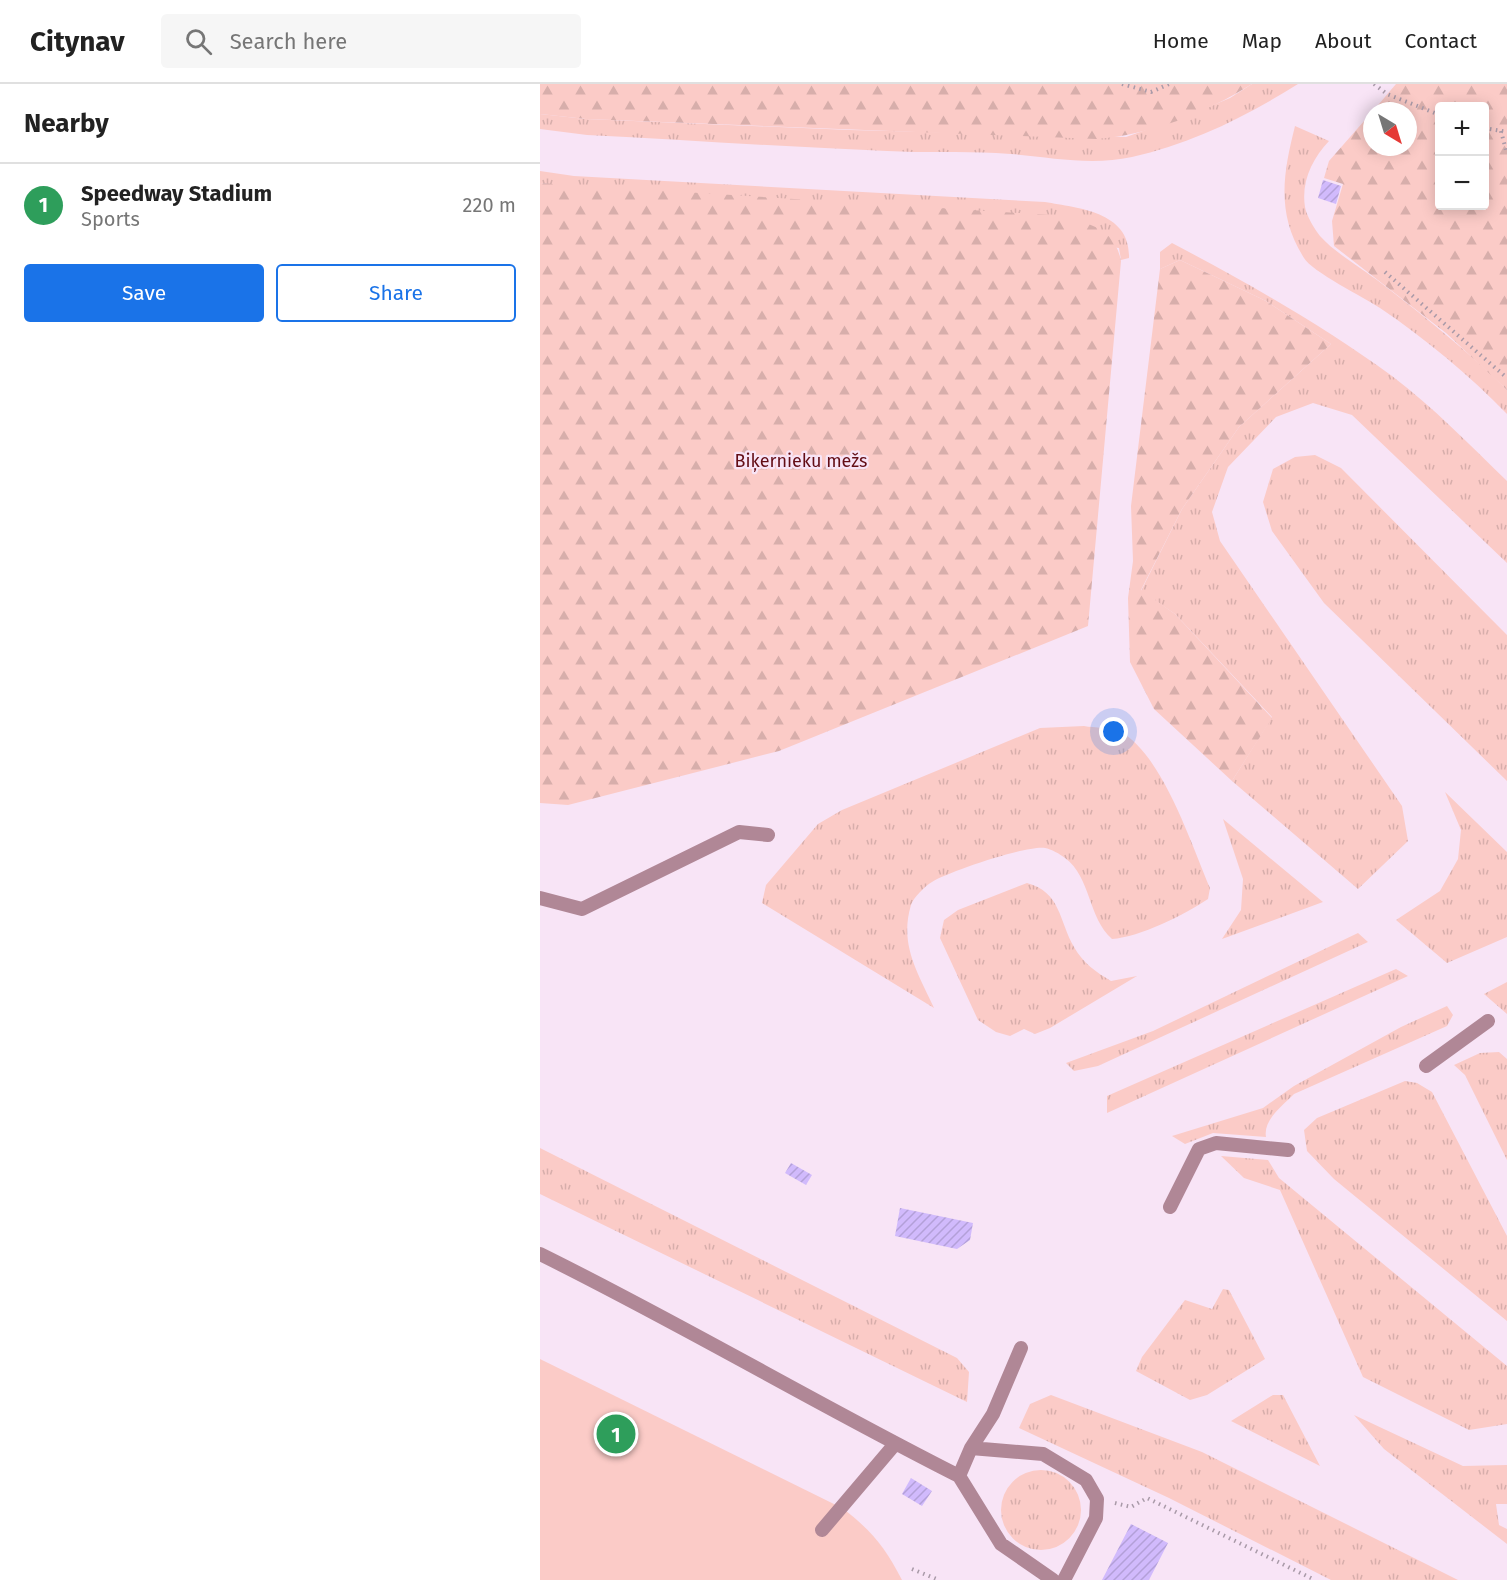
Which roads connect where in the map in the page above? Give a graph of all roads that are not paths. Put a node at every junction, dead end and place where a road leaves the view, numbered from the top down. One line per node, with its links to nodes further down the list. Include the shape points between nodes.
1 (768, 835): 2 (lane, via 739,832 582,909)
2 (540, 898)
3 (1488, 1021): 4 (lane)
4 (1426, 1065)
5 (1288, 1150): 6 (lane, via 1216,1143 1199,1149)
6 (1170, 1207)
7 (540, 1254): 9 (lane, via 646,1306)
8 (1021, 1348): 10 (lane, via 993,1414)
9 (895, 1444): 11 (lane); 12 (lane)
10 (971, 1448): 11 (lane); 14 (lane, via 1042,1454 1086,1480 1096,1499 1095,1518)
11 (959, 1476): 13 (lane, via 1001,1544)
12 (822, 1530)
13 (1053, 1580)
14 (1064, 1580)

